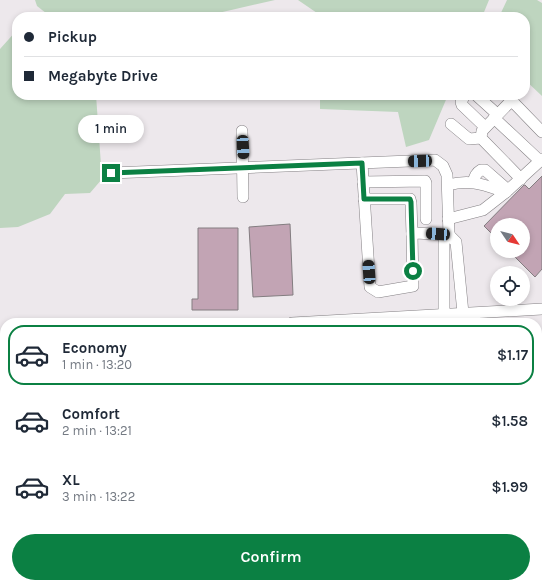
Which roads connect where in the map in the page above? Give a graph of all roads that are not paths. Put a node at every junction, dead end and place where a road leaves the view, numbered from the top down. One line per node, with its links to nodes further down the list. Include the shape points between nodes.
1 (462, 100): 5 (street, via 462,105)
2 (481, 100): 3 (street)
3 (496, 116): 5 (street); 7 (street, via 508,103 514,103); 9 (street)
4 (451, 124): 8 (street, via 469,139)
5 (485, 127): 8 (street, via 480,134)
6 (242, 131): 11 (street)
7 (542, 132)
8 (481, 138): 13 (street)
9 (541, 160): 13 (street)
10 (362, 163): 11 (street); 14 (street); 15 (street, via 435,160 446,170)
11 (244, 168): 12 (street); 17 (street)
12 (111, 173)
13 (521, 179): 16 (street)
14 (363, 182): 18 (street); 19 (street, via 424,181)
15 (448, 185): 16 (street, via 473,182); 20 (street)
16 (507, 191): 20 (street, via 484,210)
17 (243, 197)
18 (364, 199): 21 (street, via 410,199); 21 (street, via 370,287 374,290 378,292 413,286)
19 (426, 219)
20 (448, 219): 22 (street)
21 (412, 234): 22 (street)
22 (449, 235): 24 (street, via 456,242); 25 (street, via 444,242)
23 (542, 309): 24 (street)
24 (463, 313): 25 (street)
25 (444, 314): 26 (street)
26 (376, 318)

